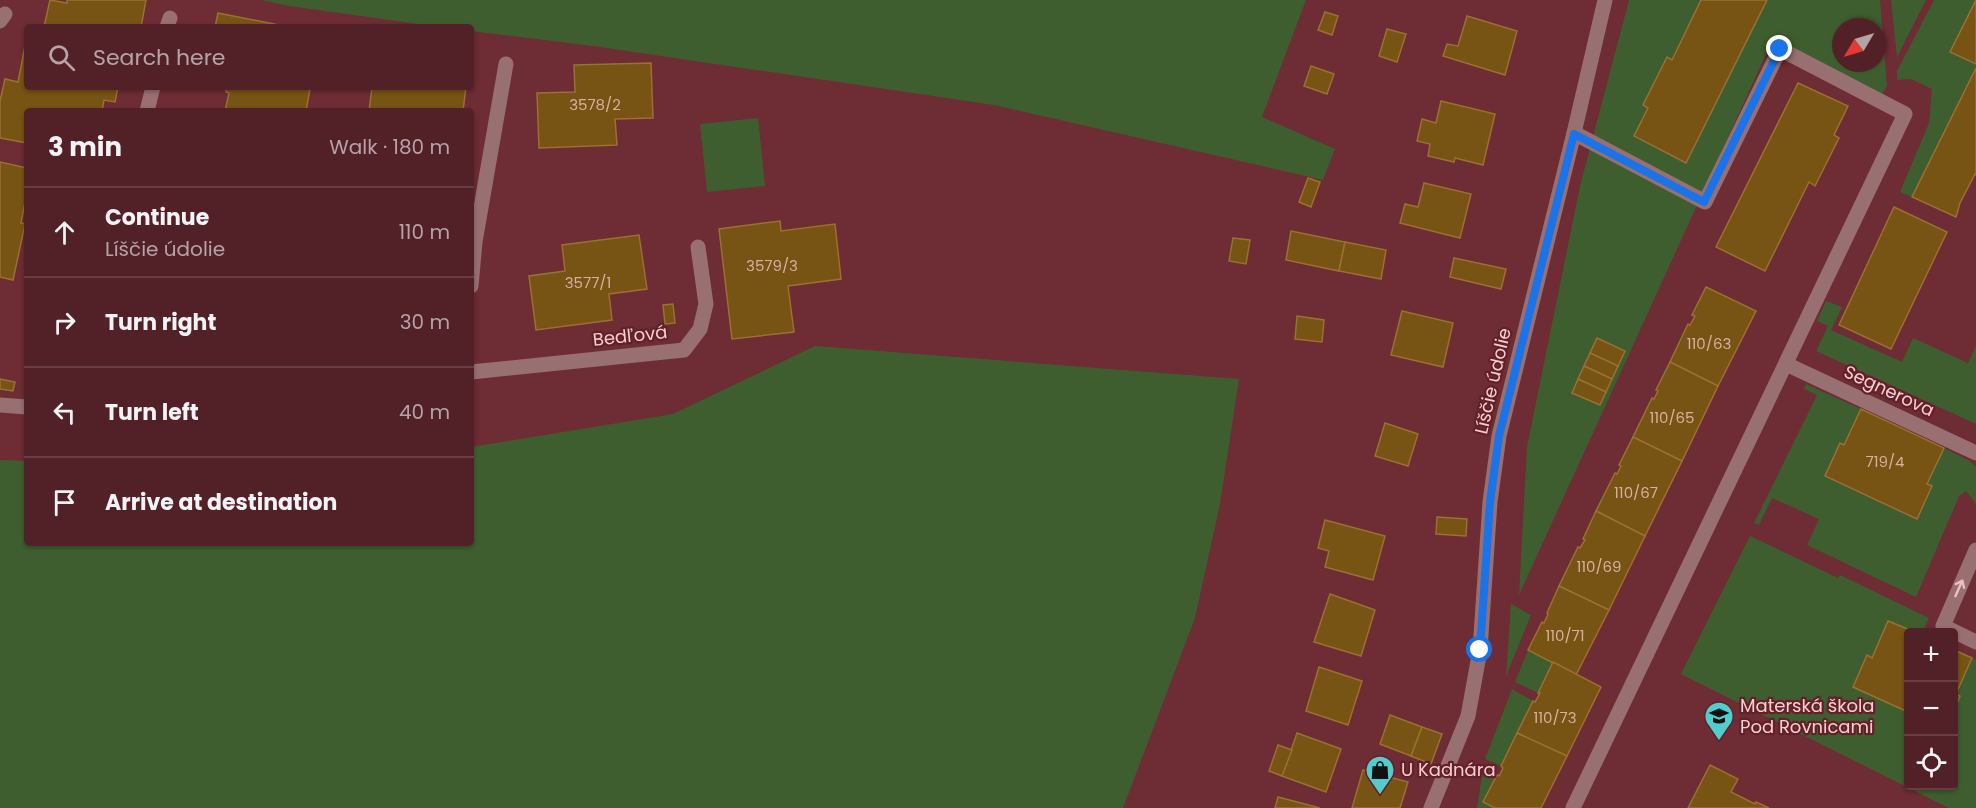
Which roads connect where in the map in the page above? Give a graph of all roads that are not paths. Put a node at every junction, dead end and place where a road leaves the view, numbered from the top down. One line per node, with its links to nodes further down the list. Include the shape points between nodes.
1 (1605, 0): 5 (street, Líščie údolie)
2 (506, 64): 6 (street)
3 (152, 90): 4 (street)
4 (148, 108)
5 (1574, 134): 8 (street, via 1704,202 1780,49 1905,114); 15 (street, Líščie údolie, via 1499,436 1490,502 1480,650 1468,716)
6 (474, 242)
7 (698, 247): 9 (street, Bedľová, via 706,304 700,329 684,350)
8 (1786, 364): 12 (street, Segnerova); 16 (street)
9 (474, 372)
10 (0, 405): 11 (street)
11 (24, 407)
12 (1976, 453)
13 (1976, 550): 14 (street, one-way to 13, via 1943,626)
14 (1976, 642)
15 (1431, 808)
16 (1573, 808)

